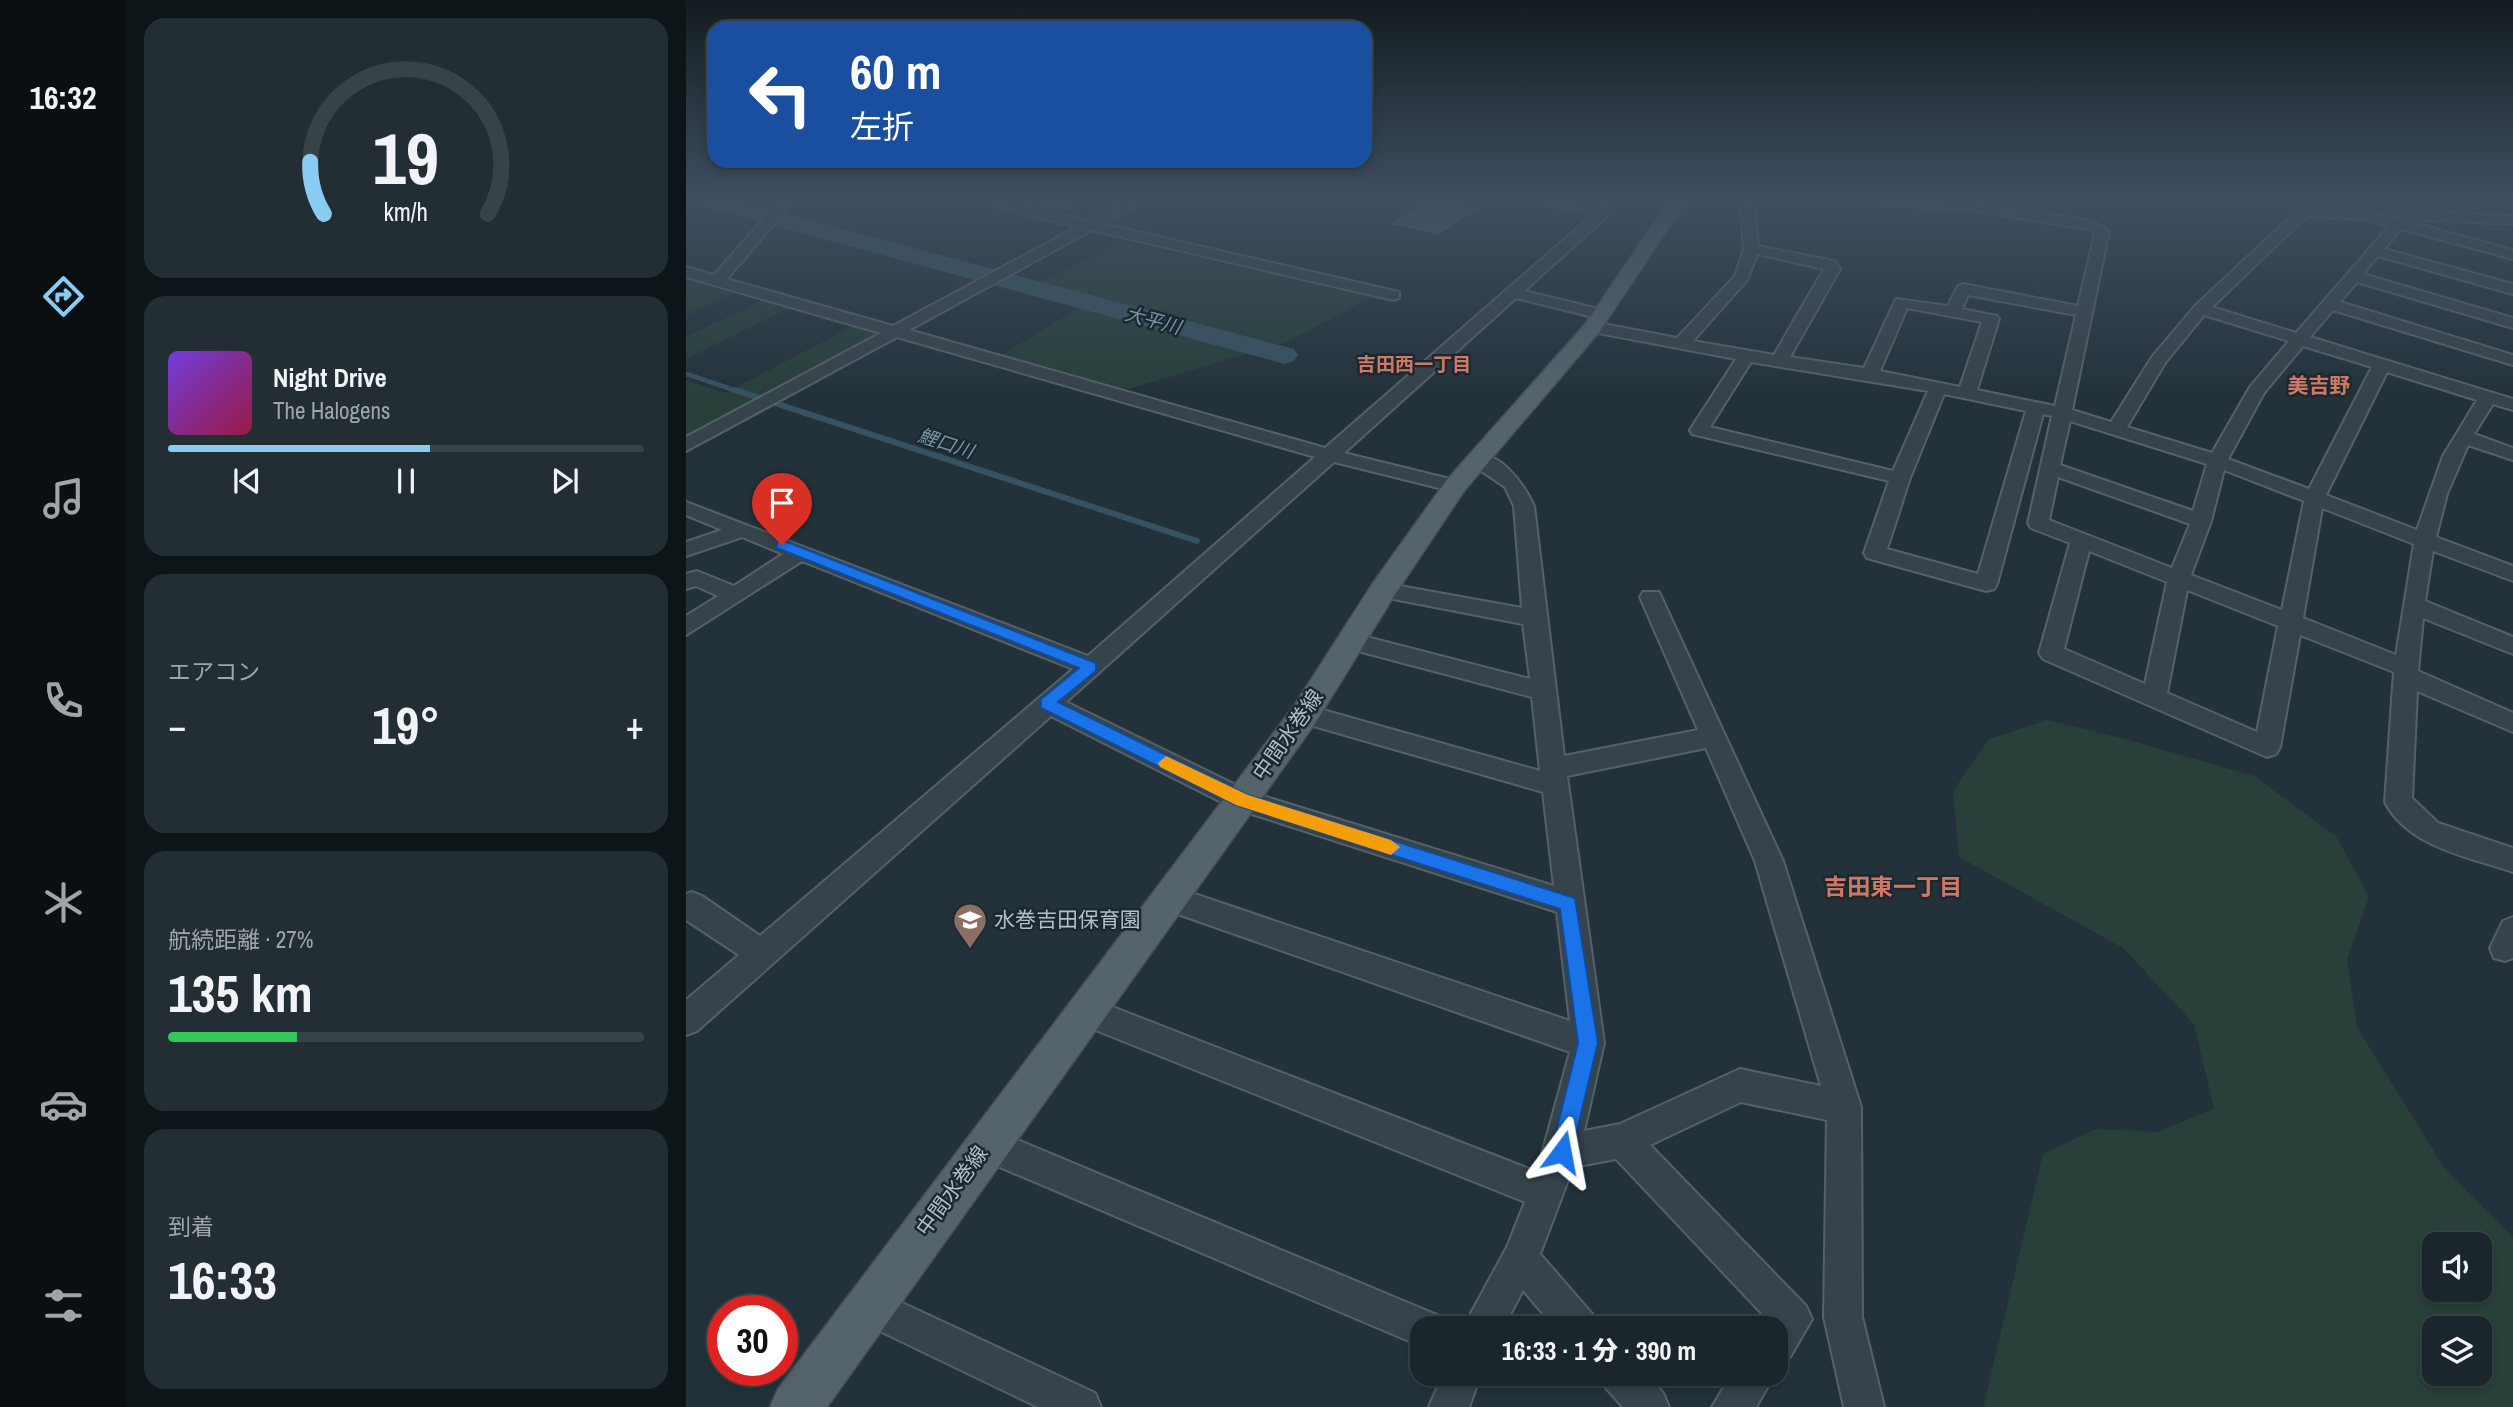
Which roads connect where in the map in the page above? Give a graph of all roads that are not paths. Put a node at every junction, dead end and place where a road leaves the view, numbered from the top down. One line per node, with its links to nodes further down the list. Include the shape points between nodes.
1 (732, 264): 14 (street)
2 (1021, 264): 24 (street)
3 (1256, 264): 17 (street)
4 (1545, 264): 16 (street)
5 (1636, 264): 22 (main road, 中間水巻線)
6 (1746, 264): 26 (street, via 1742,277)
7 (1827, 264): 28 (street, via 1832,269)
8 (2096, 264): 21 (street)
9 (2250, 264): 19 (street)
10 (2364, 264): 13 (street)
11 (2421, 264): 15 (street)
12 (686, 272): 14 (street)
13 (2353, 276): 18 (street); 23 (street)
14 (717, 281): 24 (street)
15 (2513, 289)
16 (1513, 293): 22 (street); 42 (street)
17 (1393, 295)
18 (2330, 304): 25 (street); 29 (street)
19 (2202, 309): 25 (street); 38 (street, via 2158,361)
20 (1953, 312): 21 (street, via 1963,289); 31 (street, via 1902,302); 33 (street, via 1991,319)
21 (2086, 312): 37 (street)
22 (1597, 321): 26 (street); 43 (main road, 中間水巻線)
23 (2513, 323)
24 (895, 332): 40 (street); 42 (street)
25 (2299, 339): 30 (street); 44 (street, via 2256,391)
26 (1681, 345): 27 (street)
27 (1746, 356): 28 (street); 46 (street, via 1699,430)
28 (1779, 360): 31 (street)
29 (2513, 360)
30 (2381, 366): 34 (street); 48 (street)
31 (1870, 374): 32 (street)
32 (1938, 387): 33 (street); 46 (street)
33 (1967, 393): 36 (street)
34 (2488, 397): 35 (street); 39 (street)
35 (2513, 405)
36 (2036, 407): 37 (street); 46 (street, via 1986,584 1875,554)
37 (2063, 413): 38 (street); 45 (street)
38 (2117, 428): 44 (street)
39 (2464, 437): 41 (street); 53 (street, via 2449,468)
40 (686, 445)
41 (2513, 454)
42 (1328, 455): 47 (street); 68 (street)
43 (1477, 459): 47 (main road, 中間水巻線); 63 (street, via 1514,484 1524,506)
44 (2217, 461): 48 (street); 50 (street)
45 (2050, 468): 50 (street); 52 (street, via 2038,523)
46 (1900, 478)
47 (1455, 486): 59 (main road, 中間水巻線)
48 (2314, 499): 53 (street); 64 (street)
49 (686, 508): 51 (street)
50 (2201, 521): 57 (street)
51 (743, 530): 54 (street); 55 (street)
52 (2081, 540): 57 (street); 71 (street, via 2051,653)
53 (2426, 543): 56 (street); 62 (street)
54 (686, 549)
55 (801, 552): 60 (street); 68 (street)
56 (2513, 574)
57 (2178, 580): 64 (street); 71 (street)
58 (686, 582): 60 (street, via 697,578)
59 (1383, 590): 63 (street); 66 (main road, 中間水巻線)
60 (735, 595): 65 (street)
61 (1651, 597): 75 (street)
62 (2415, 606): 67 (street); 69 (street)
63 (1534, 618): 70 (street)
64 (2290, 623): 69 (street); 71 (street, via 2267,747)
65 (686, 627)
66 (1351, 641): 70 (street); 73 (main road, 中間水巻線)
67 (2513, 646)
68 (1091, 667): 72 (street)
69 (2405, 671): 74 (street); 78 (street, via 2398,802 2428,831)
70 (1546, 692): 76 (street)
71 (2154, 697)
72 (1046, 703): 77 (street); 82 (street)
73 (1305, 714): 76 (street); 77 (main road, 中間水巻線)
74 (2513, 723)
75 (1713, 737): 76 (street); 86 (street, via 1769,861)
76 (1556, 777): 80 (street)
77 (1242, 800): 79 (main road, 中間水巻線); 80 (street)
78 (2513, 860)
79 (1168, 898): 83 (main road, 中間水巻線); 85 (street)
80 (1569, 903): 85 (street)
81 (686, 906): 82 (street, via 692,905)
82 (761, 954): 84 (street)
83 (1084, 1012): 88 (main road, 中間水巻線); 90 (street)
84 (686, 1020)
85 (1588, 1043): 89 (street)
86 (1844, 1107): 87 (street, via 1740,1085); 105 (street, via 1843,1317)
87 (1622, 1141): 89 (street); 96 (street, via 1793,1319)
88 (986, 1144): 92 (main road, 中間水巻線); 95 (street)
89 (1562, 1152): 90 (street)
90 (1547, 1193): 91 (street)
91 (1520, 1258): 93 (street); 94 (street)
92 (868, 1306): 100 (main road, 中間水巻線); 101 (street)
93 (1489, 1316)
94 (1570, 1316)
95 (1410, 1323)
96 (1788, 1326)
97 (1457, 1386): 102 (street)
98 (1631, 1386): 103 (street)
99 (1747, 1386): 104 (street)
100 (796, 1407)
101 (1080, 1407)
102 (1449, 1407)
103 (1649, 1407)
104 (1732, 1407)
105 (1864, 1407)

